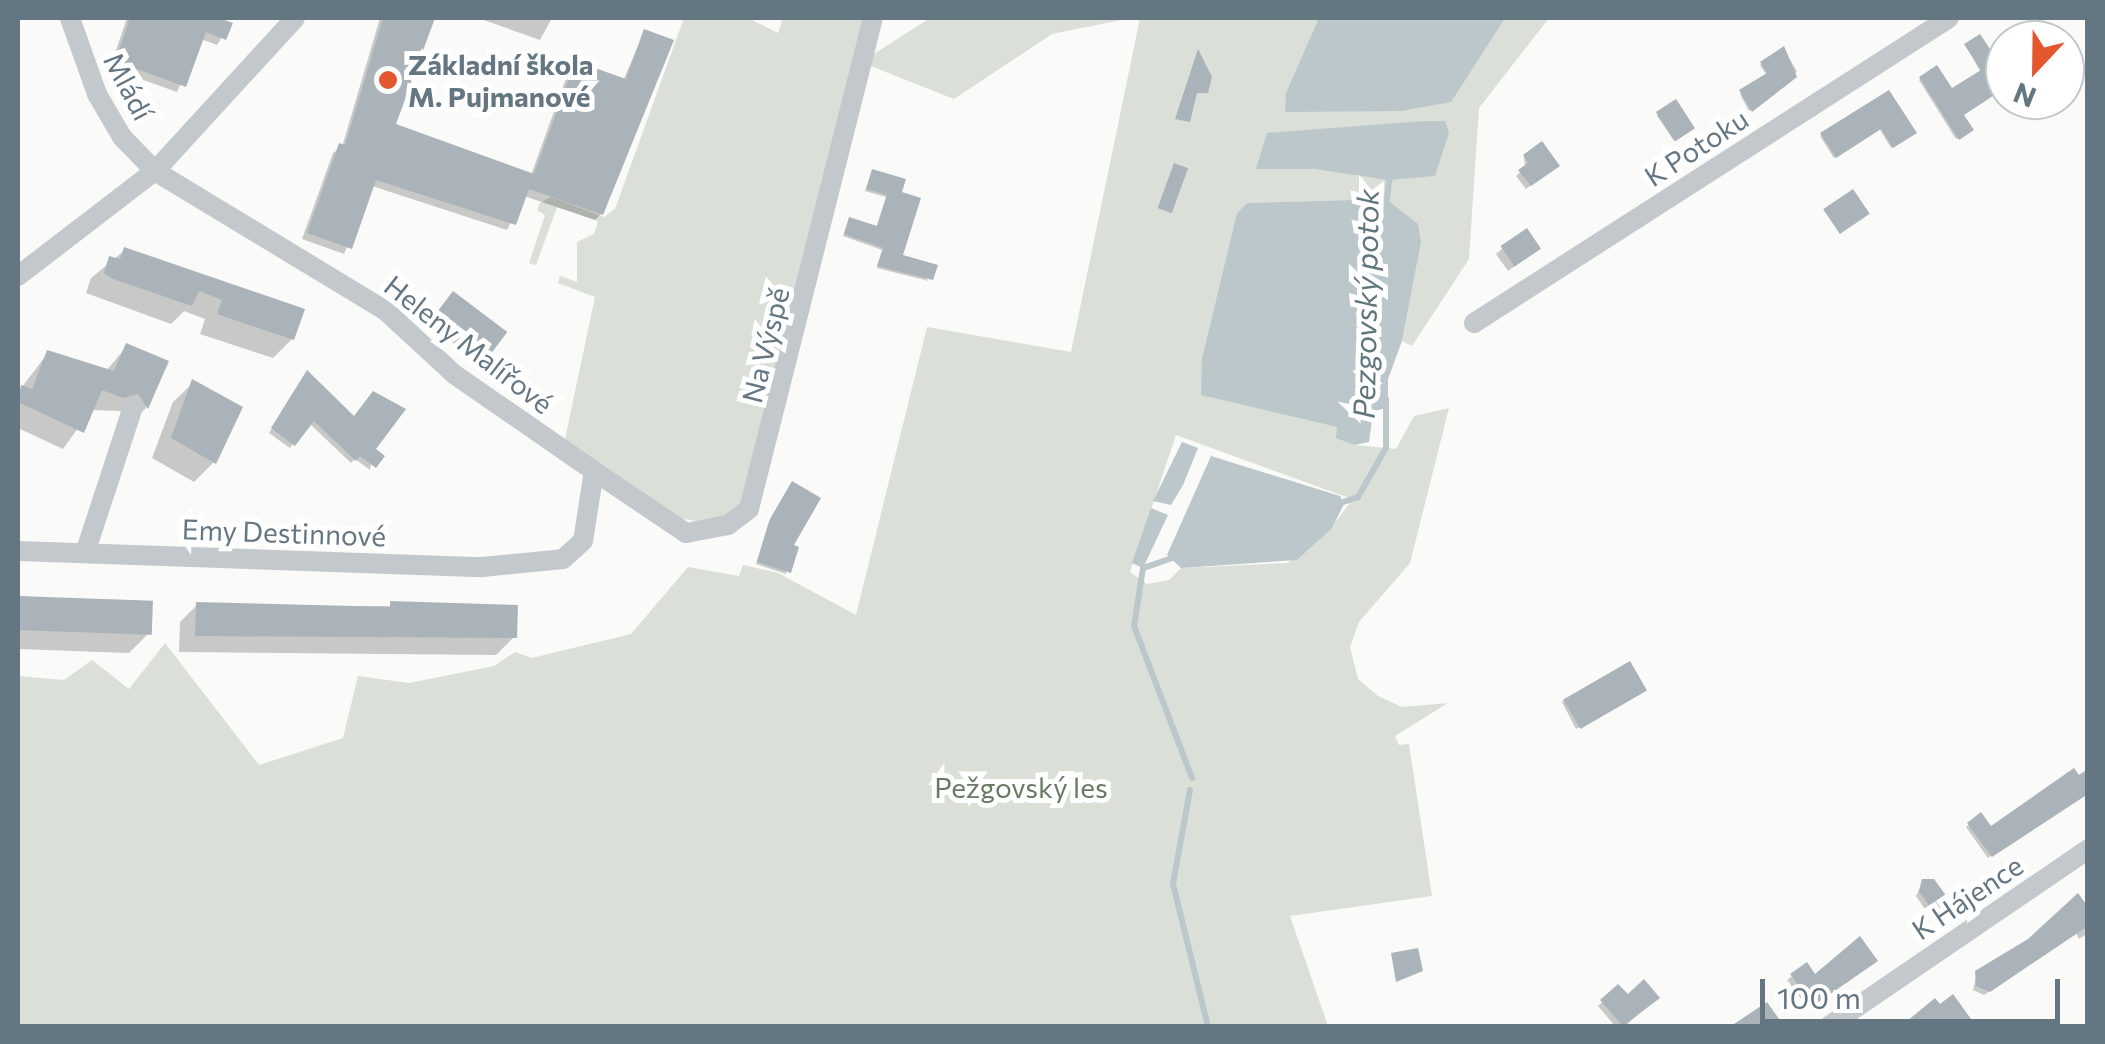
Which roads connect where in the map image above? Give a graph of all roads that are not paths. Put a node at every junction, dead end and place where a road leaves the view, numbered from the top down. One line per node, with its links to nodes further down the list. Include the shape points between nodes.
1 (70, 18): 5 (street, Mládí, via 97,94 122,137)
2 (295, 18): 5 (street)
3 (873, 18): 9 (street, Na Výspě, via 749,509 728,525 686,533)
4 (1949, 18): 7 (street, K Potoku)
5 (155, 172): 6 (street); 9 (street, Heleny Malířové, via 386,311 454,374)
6 (18, 276)
7 (1474, 323)
8 (133, 407): 11 (street)
9 (594, 471): 11 (street, Emy Destinnové, via 583,541 563,559 482,566)
10 (18, 551): 11 (street, Emy Destinnové)
11 (84, 553)
12 (2088, 849): 13 (street, K Hájence)
13 (1829, 1026)

